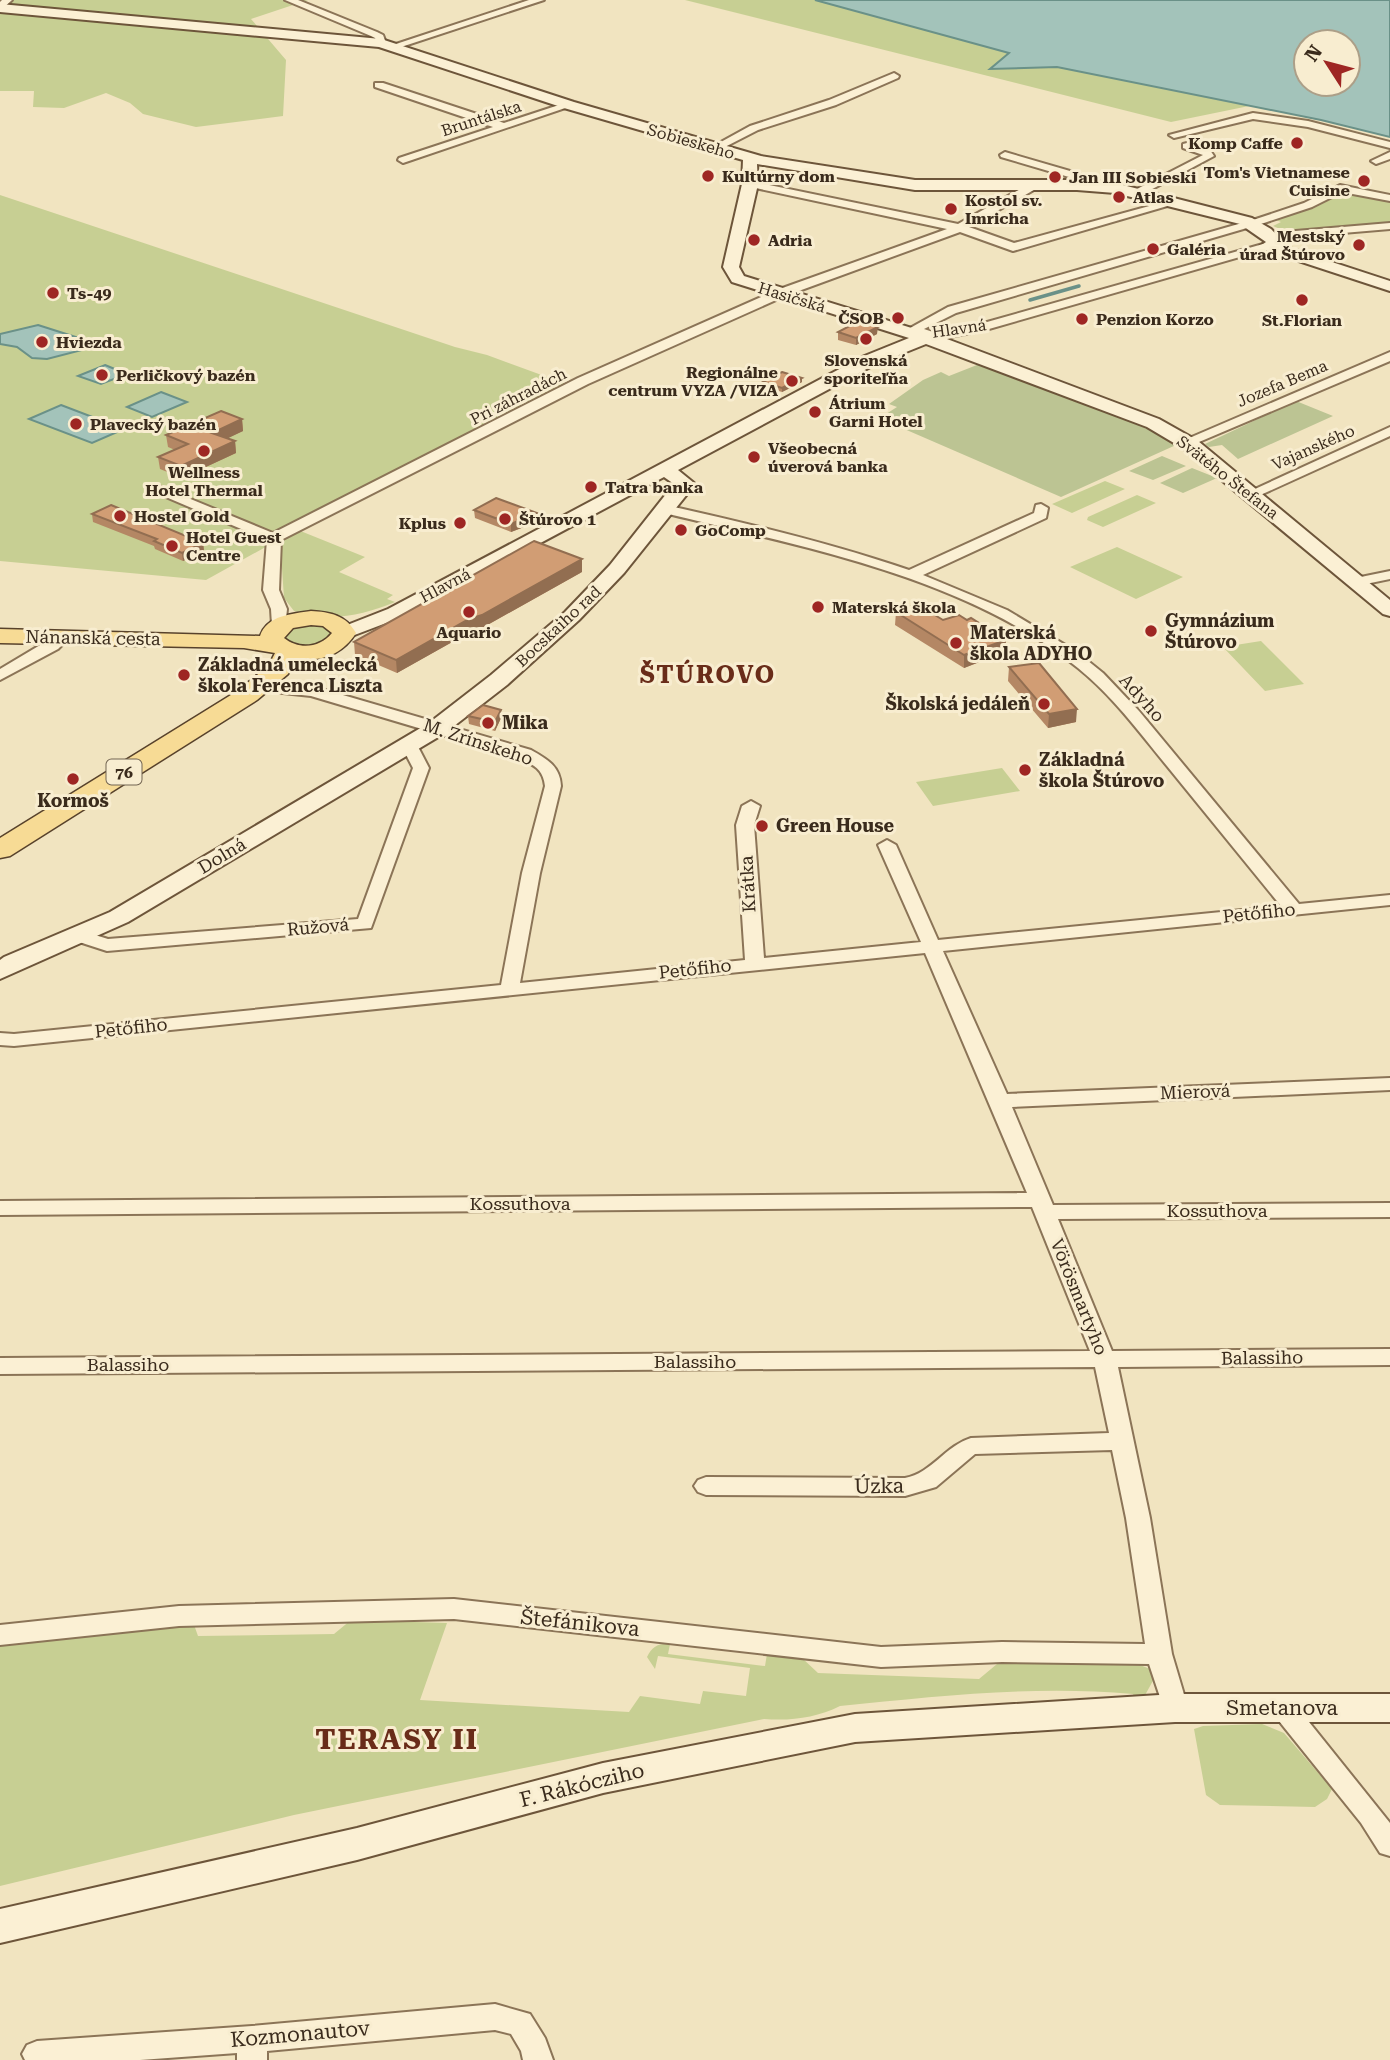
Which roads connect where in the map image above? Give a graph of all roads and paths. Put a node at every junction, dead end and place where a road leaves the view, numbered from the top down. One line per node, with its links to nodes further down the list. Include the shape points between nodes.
1 (7, 0): 4 (street)
2 (290, 0): 5 (street, Sobieskeho)
3 (538, 0): 5 (street)
4 (0, 8): 5 (street, Sobieskeho)
5 (388, 44): 8 (street, Sobieskeho)
6 (894, 75): 13 (street, via 837,101 768,122)
7 (379, 85): 9 (street)
8 (569, 105): 9 (street, Bruntálska); 13 (street, Sobieskeho)
9 (505, 127): 17 (street, Bruntálska)
10 (1174, 135): 11 (street, via 1253,116 1308,124)
11 (1390, 145)
12 (1187, 146): 22 (street, via 1209,156)
13 (715, 148): 16 (street, Sobieskeho)
14 (1006, 155): 21 (street, Sobieskeho, via 1090,180)
15 (1390, 155): 18 (street)
16 (750, 158): 19 (street, Hasičská); 20 (street, Sobieskeho, via 895,184)
17 (403, 160)
18 (1377, 161)
19 (750, 184): 27 (street); 31 (street, Hasičská, via 732,271 742,281)
20 (1035, 185): 21 (street, Sobieskeho); 27 (street, Pri záhradách)
21 (1096, 186): 22 (street, Sobieskeho)
22 (1139, 192): 24 (street, Sobieskeho)
23 (1390, 198): 25 (street, Hlavná, via 1340,188 1308,205)
24 (1175, 202): 25 (street, Sobieskeho); 27 (street, via 1013,247)
25 (1250, 224): 28 (street); 29 (street, Sobieskeho); 32 (street, Hlavná, via 952,310)
26 (1390, 226): 28 (street, Hlavná)
27 (960, 228): 31 (street, Pri záhradách)
28 (1270, 241): 29 (street); 32 (street, Hlavná, via 982,327)
29 (1284, 252): 30 (street)
30 (1390, 286)
31 (781, 293): 32 (street, Hasičská); 43 (street, Pri záhradách, via 583,381)
32 (919, 334): 37 (street, Svätého Štefana, via 1128,412); 38 (street, Hlavná)
33 (1390, 356): 34 (street, Jozefa Bema)
34 (1373, 363): 35 (street); 37 (street, Jozefa Bema)
35 (1390, 369)
36 (1390, 431): 40 (street, Vajanského)
37 (1187, 442): 40 (street, Svätého Štefana)
38 (664, 468): 42 (street, via 684,483); 48 (street, Hlavná, via 378,622)
39 (154, 489): 43 (street)
40 (1251, 494): 46 (street, Svätého Štefana)
41 (1041, 508): 44 (street, via 1041,515)
42 (665, 509): 44 (street, Adyho); 59 (street, Bocskaiho rad, via 572,616)
43 (274, 538): 49 (street, via 271,590)
44 (911, 575): 65 (street, Adyho, via 1017,621 1072,656 1103,683)
45 (1390, 575): 46 (street)
46 (1356, 582): 47 (street, Svätého Štefana)
47 (1390, 610)
48 (339, 628): 49 (main road, via 305,618); 54 (main road, 76, via 336,644)
49 (279, 632): 52 (main road); 53 (main road); 54 (main road); 57 (main road, 76, via 285,661)
50 (0, 636): 51 (main road, Nánanská cesta)
51 (62, 637): 52 (main road, Nánanská cesta); 55 (street)
52 (186, 640): 53 (main road)
53 (229, 641): 57 (main road, via 264,656 268,663)
54 (316, 651): 57 (main road, 76, via 300,671)
55 (0, 675)
56 (299, 676): 58 (street, via 298,681)
57 (262, 687): 58 (street, M. Zrínskeho); 63 (main road, 76)
58 (312, 691): 59 (street, M. Zrínskeho)
59 (437, 728): 60 (street, Dolná); 70 (street, M. Zrínskeho, via 524,754 544,764 552,775)
60 (408, 745): 66 (street, Dolná, via 119,917); 66 (street, Ružová, via 421,768 365,924 107,945)
61 (751, 806): 68 (street, Krátka, via 745,825)
62 (887, 845): 67 (street, Vörösmartyho)
63 (0, 850)
64 (1390, 900): 65 (street, Petőfiho)
65 (1294, 910): 67 (street, Petőfiho)
66 (79, 936): 69 (street, Dolná, via 16,959)
67 (930, 947): 68 (street, Petőfiho); 73 (street, Vörösmartyho)
68 (755, 963): 70 (street, Petőfiho)
69 (0, 971)
70 (510, 988): 71 (street, Petőfiho)
71 (0, 1039)
72 (1390, 1084): 73 (street, Mierová)
73 (1000, 1101): 74 (street, Vörösmartyho)
74 (1042, 1206): 75 (street, Kossuthova); 76 (street, Kossuthova); 78 (street, Vörösmartyho)
75 (0, 1208)
76 (1390, 1210)
77 (1390, 1357): 78 (street, Balassiho)
78 (1105, 1360): 79 (street, Balassiho); 80 (street, Vörösmartyho)
79 (0, 1366)
80 (1121, 1441): 81 (street, Úzka, via 971,1446 922,1485); 83 (street, Vörösmartyho)
81 (706, 1486)
82 (0, 1634): 83 (street, Štefánikova, via 179,1616 454,1609 881,1657)
83 (1159, 1654): 84 (street, Vörösmartyho)
84 (1175, 1708): 86 (street, Smetanova); 88 (street, F. Rákócziho, via 855,1728 603,1778 357,1844)
85 (1390, 1708): 86 (street, Smetanova)
86 (1284, 1709): 87 (street)
87 (1390, 1845)
88 (0, 1926)
89 (252, 2049): 90 (street, Kozmonautov); 91 (street, Kozmonautov, via 495,2017 520,2023)
90 (37, 2054)
91 (538, 2060)

